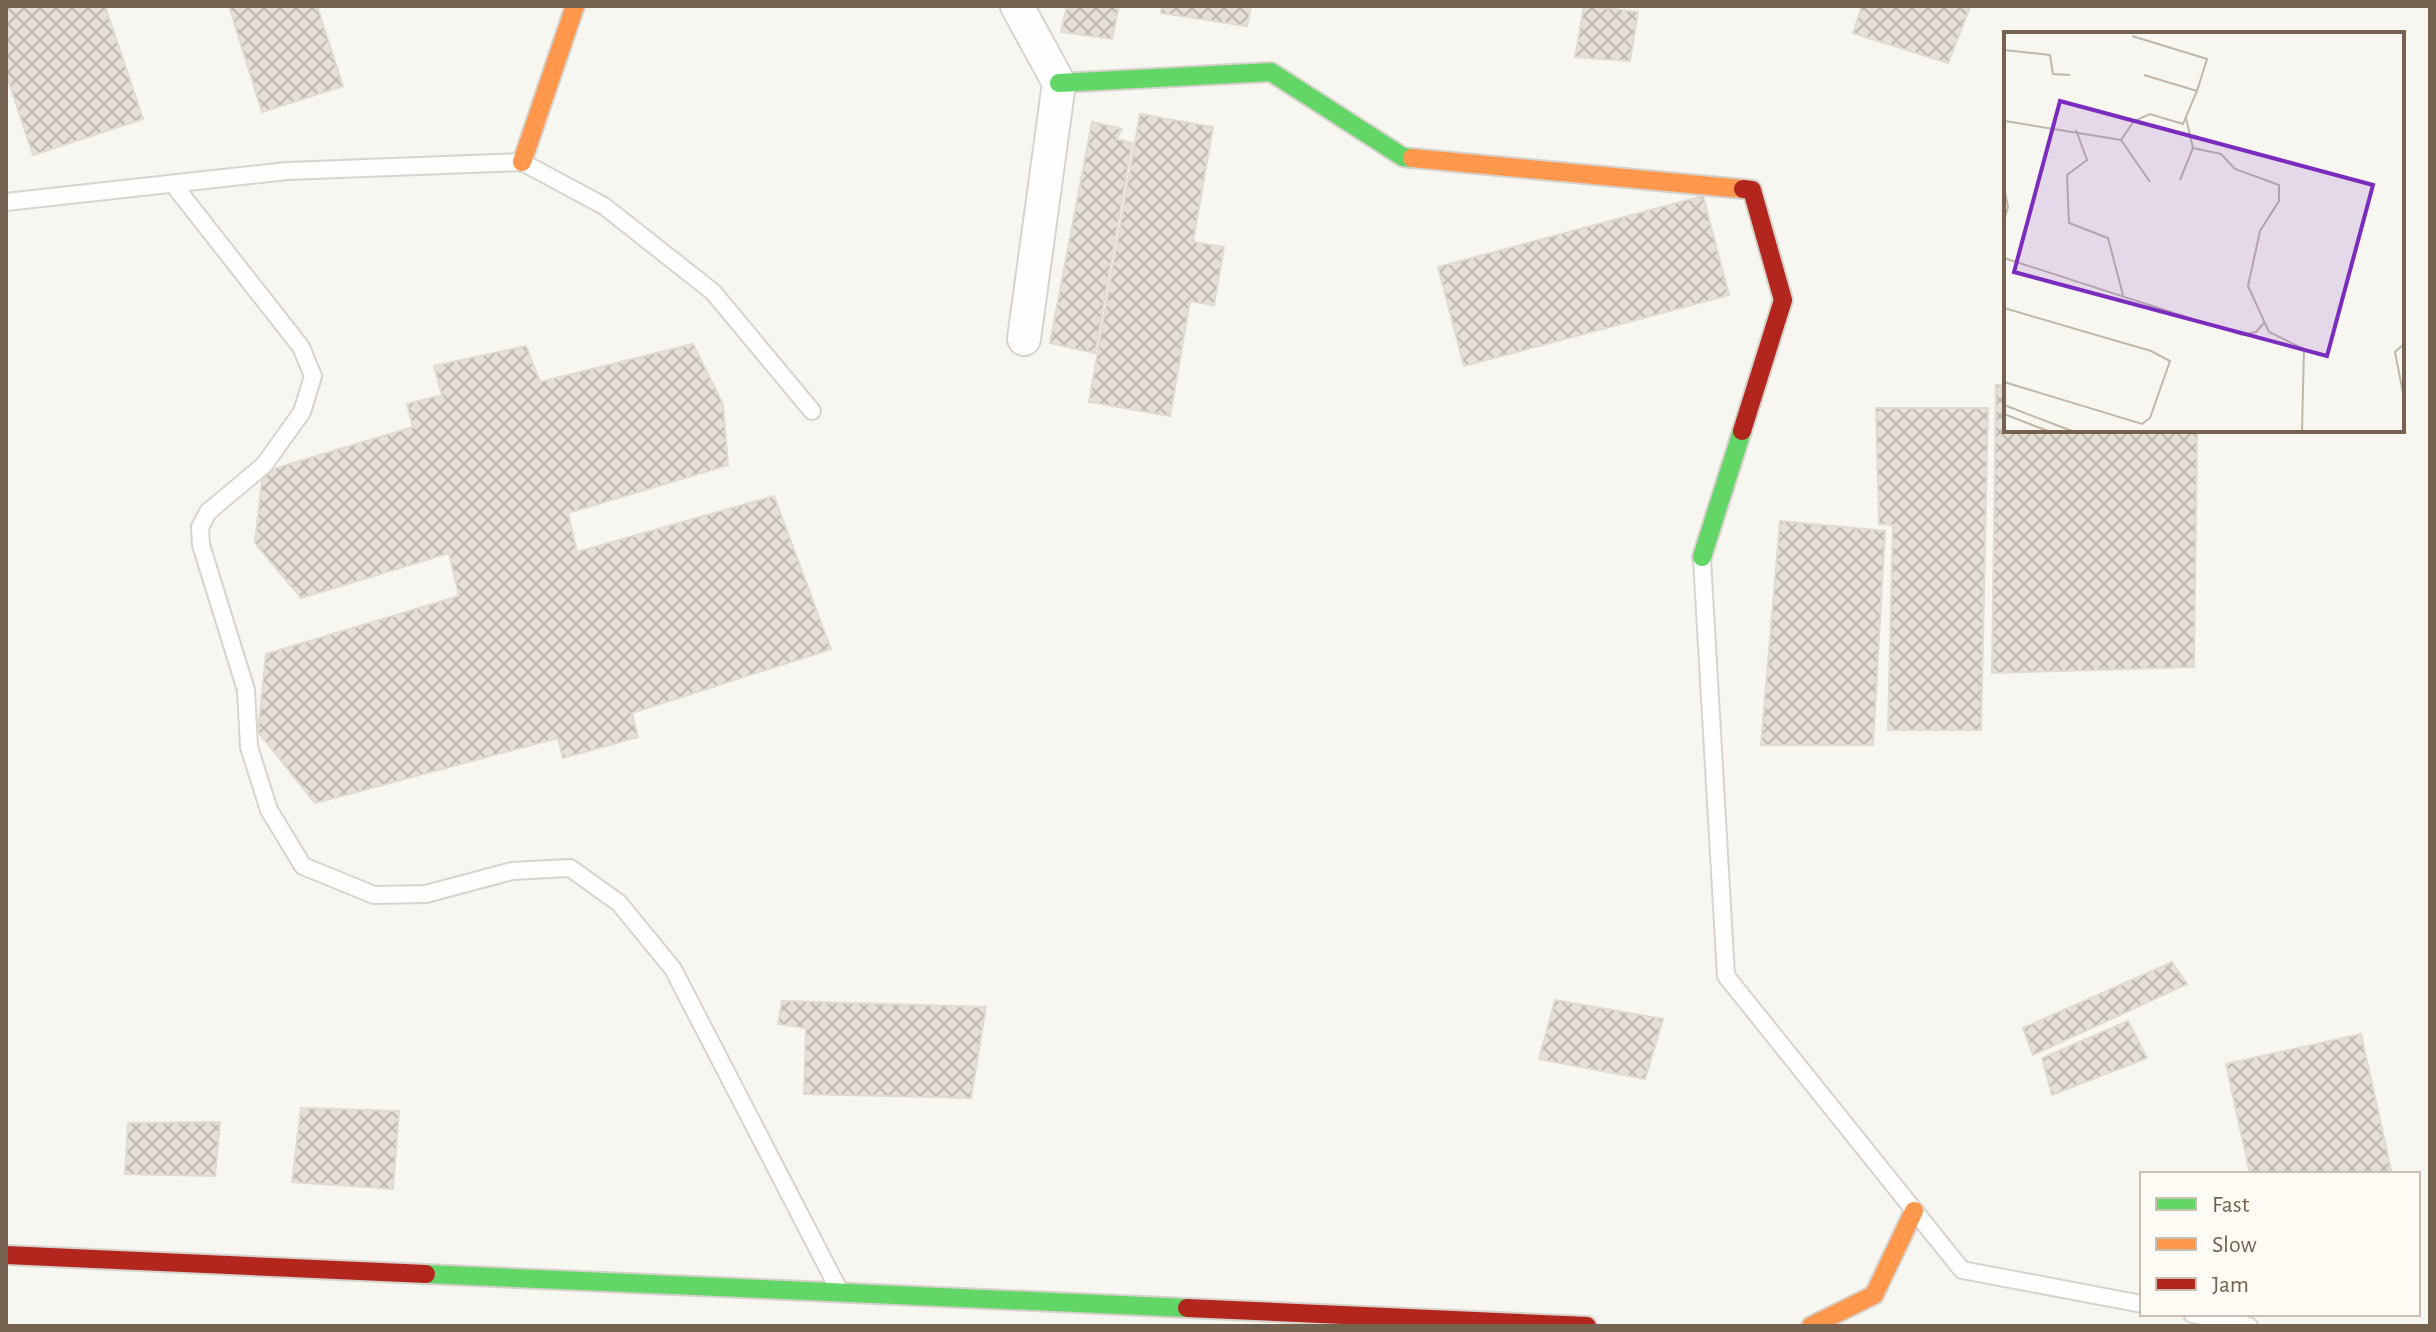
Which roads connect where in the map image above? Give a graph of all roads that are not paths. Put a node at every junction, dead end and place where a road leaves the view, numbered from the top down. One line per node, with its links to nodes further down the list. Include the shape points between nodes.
1 (575, 6): 4 (street)
2 (1017, 6): 3 (street)
3 (1059, 83): 7 (street); 9 (street, via 1271,72 1403,157 1752,190 1783,300)
4 (522, 162): 5 (lane, via 287,171); 8 (lane, via 604,206 713,292)
5 (173, 184): 6 (lane); 12 (lane, via 301,347 313,376 302,412 264,465 208,512 200,527 246,690 249,747 269,810 296,855 303,866 374,895 426,894 512,871 570,868 619,903 673,969)
6 (6, 202)
7 (1024, 339)
8 (812, 411)
9 (1702, 557): 10 (lane, via 1726,976)
10 (1914, 1211): 13 (lane, via 1962,1270); 16 (street, via 1874,1295)
11 (6, 1255): 12 (street)
12 (841, 1293): 15 (street)
13 (2140, 1304)
14 (2202, 1316): 17 (lane)
15 (1587, 1326)
16 (1811, 1326)
17 (2249, 1326)

